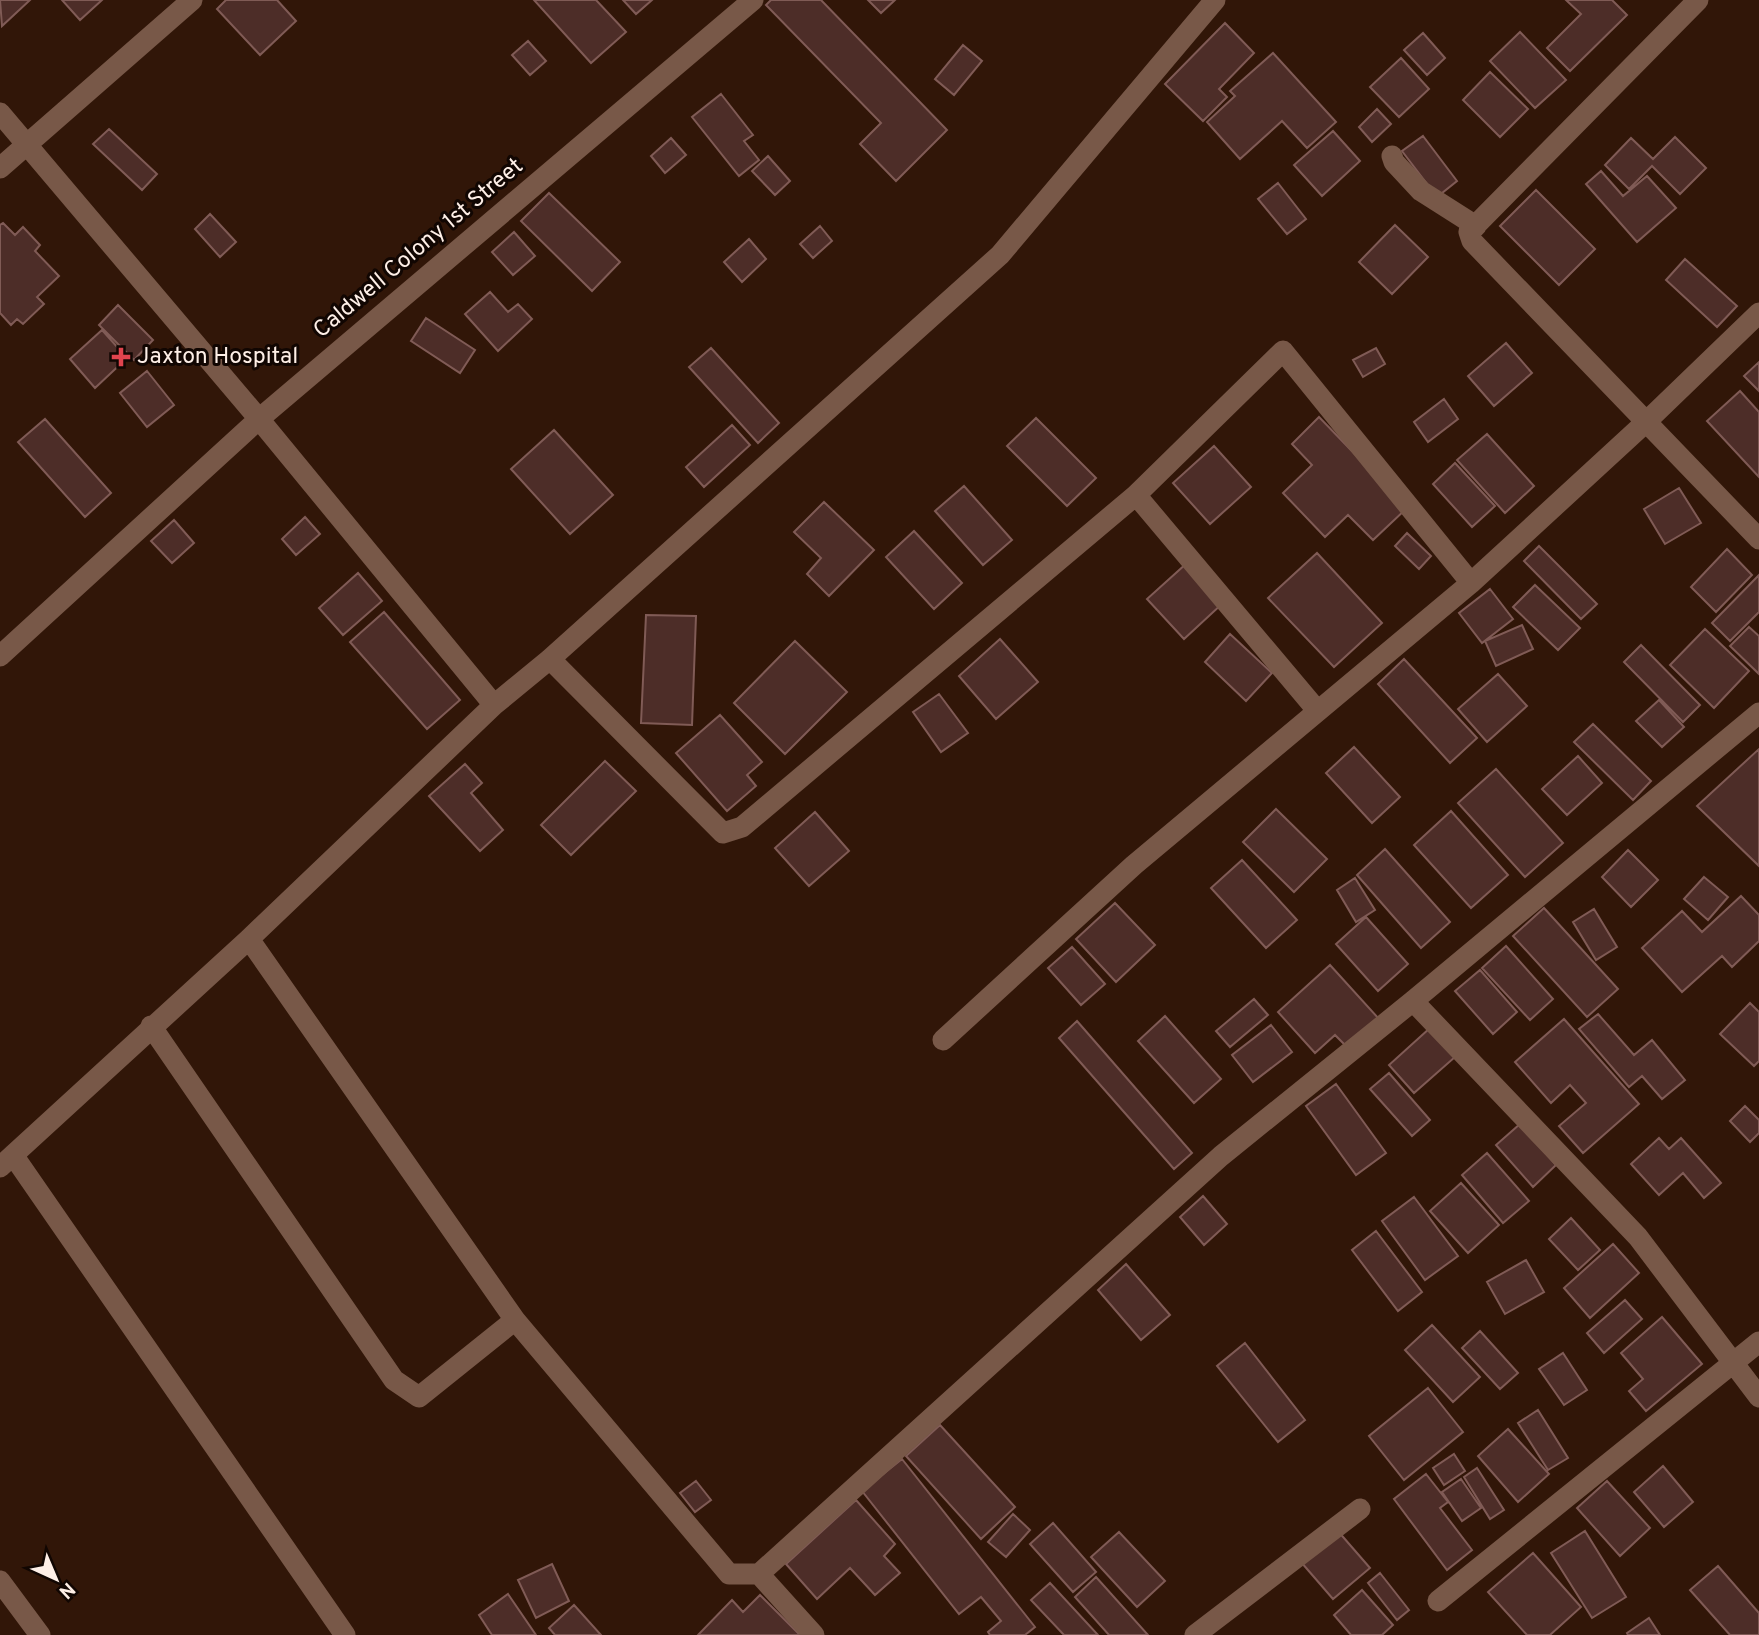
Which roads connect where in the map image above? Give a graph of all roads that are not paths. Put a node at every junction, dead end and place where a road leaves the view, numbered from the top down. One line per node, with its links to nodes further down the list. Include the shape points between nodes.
1 (192, 0): 6 (street)
2 (753, 0): 11 (street, Caldwell Colony 1st Street)
3 (1214, 0): 17 (street, via 1000,255)
4 (1698, 0): 9 (street)
5 (0, 113): 6 (street)
6 (26, 145): 8 (street); 11 (street)
7 (1392, 156): 9 (street, via 1421,191)
8 (0, 168)
9 (1476, 226): 12 (street, via 1469,232 1472,241)
10 (1759, 313): 12 (street)
11 (259, 419): 16 (street, Caldwell Colony 1st Street); 18 (street)
12 (1646, 422): 14 (street); 15 (street)
13 (1136, 495): 15 (street, via 1283,351); 17 (street, via 742,827 723,834); 19 (street)
14 (1759, 539)
15 (1471, 583): 19 (street)
16 (0, 656)
17 (550, 659): 18 (street)
18 (494, 705): 21 (street)
19 (1316, 709): 24 (street, via 1134,865)
20 (1759, 713): 22 (street)
21 (249, 939): 23 (street); 26 (street)
22 (1413, 1001): 28 (street, via 1638,1237); 31 (street, via 1221,1156)
23 (151, 1026): 25 (street); 26 (street, via 394,1380 419,1397)
24 (943, 1040)
25 (6, 1161): 35 (street)
26 (515, 1320): 31 (street, via 729,1574)
27 (1759, 1342): 28 (street)
28 (1733, 1362): 29 (street); 33 (street)
29 (1759, 1397)
30 (1360, 1509): 37 (street)
31 (760, 1574): 36 (street)
32 (0, 1581): 34 (street)
33 (1438, 1601)
34 (40, 1635)
35 (345, 1635)
36 (814, 1635)
37 (1195, 1635)

